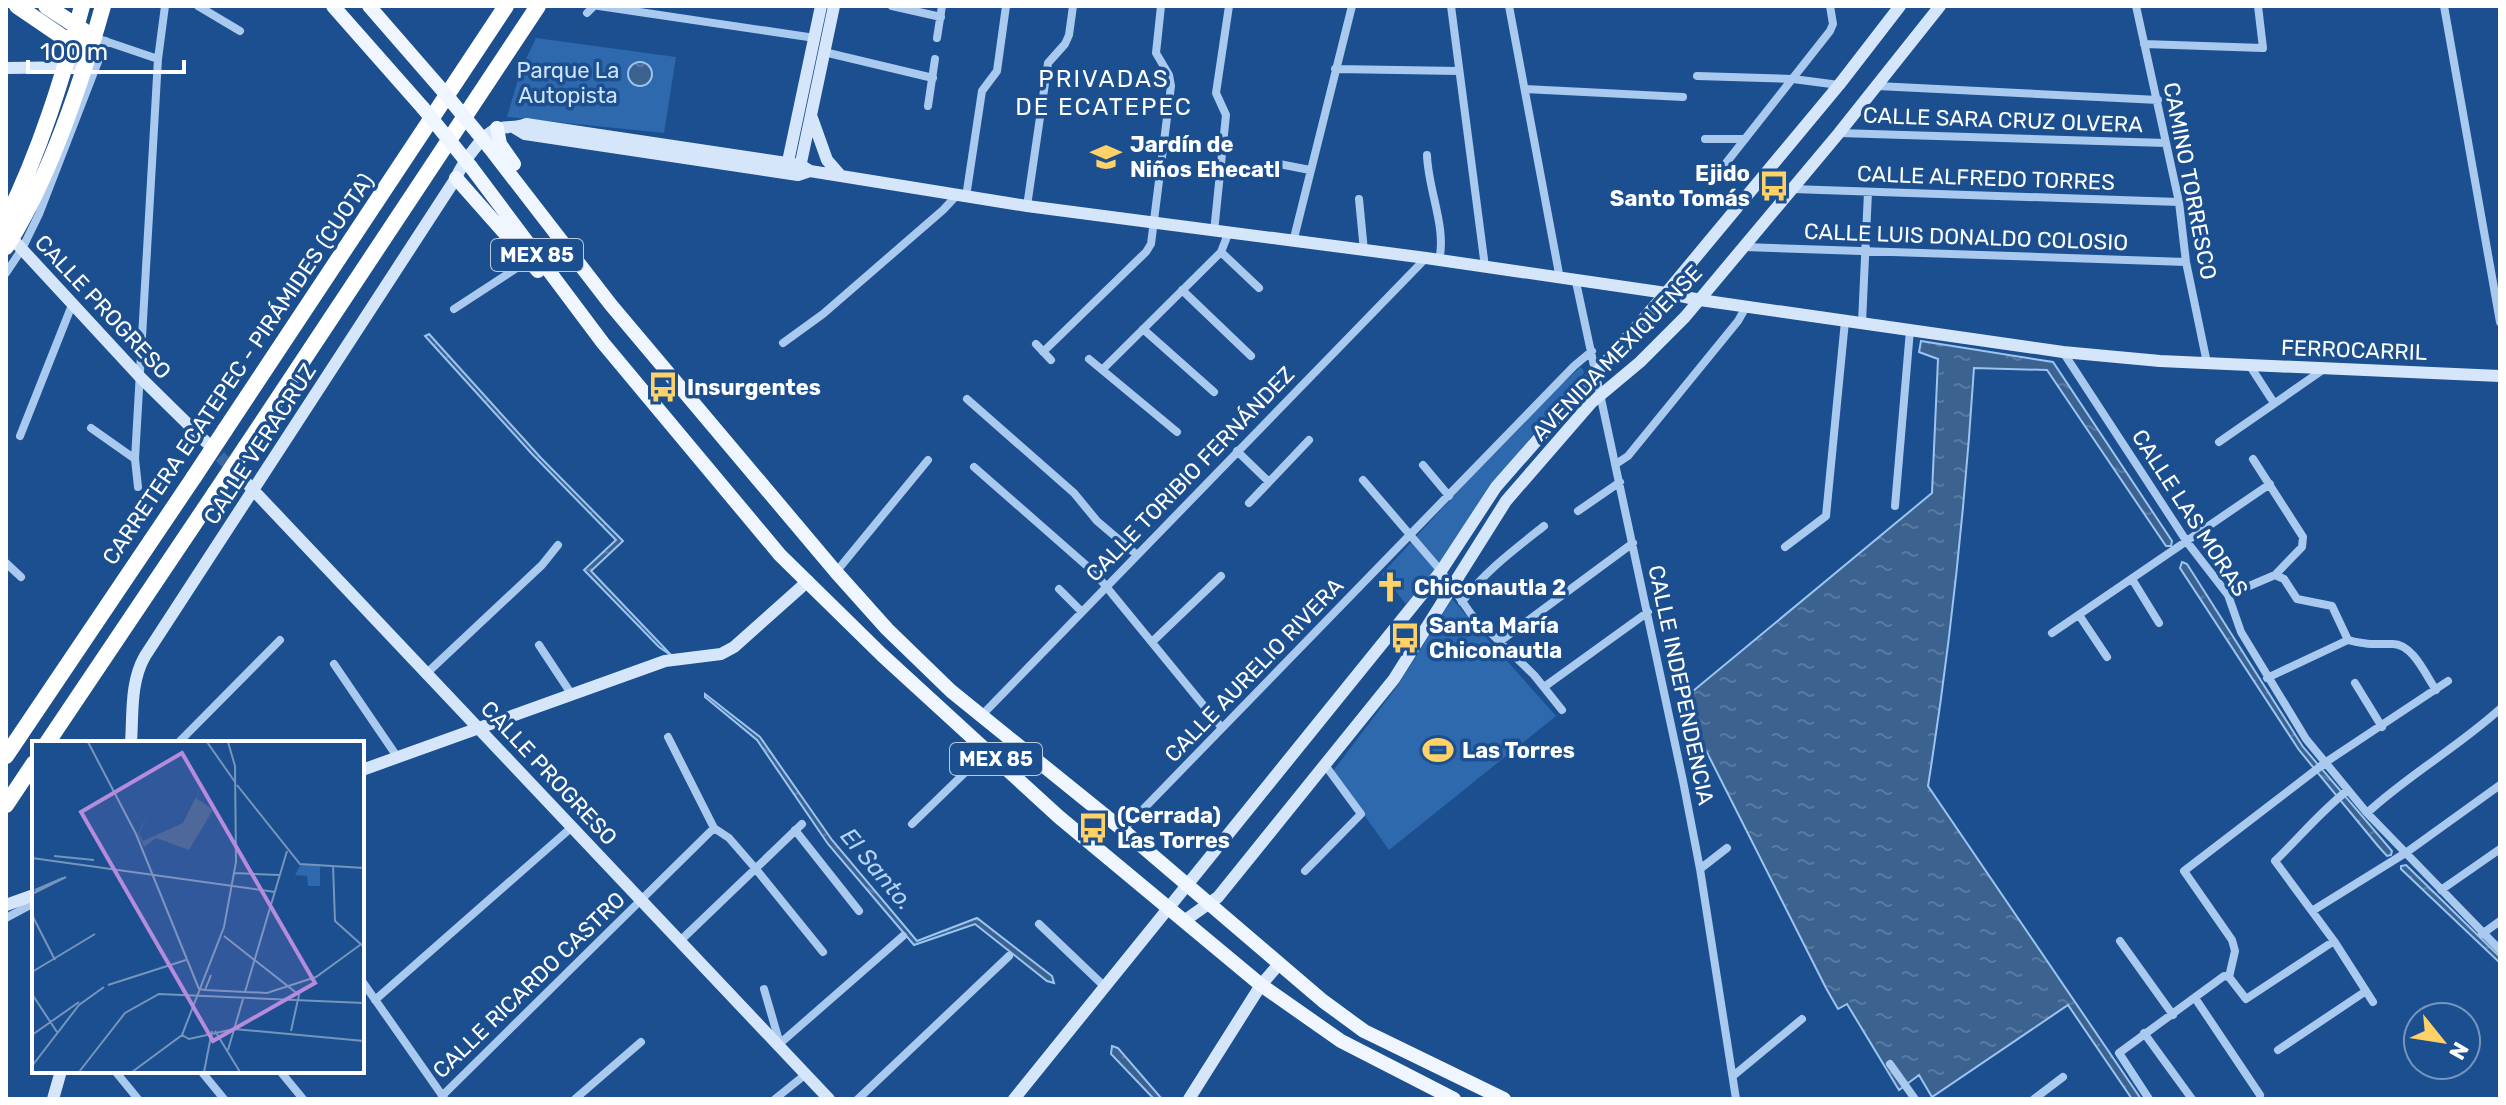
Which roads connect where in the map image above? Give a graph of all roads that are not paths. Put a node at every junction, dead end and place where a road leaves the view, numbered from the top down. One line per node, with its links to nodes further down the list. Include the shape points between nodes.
1 (17, 6): 31 (highway, via 45,26)
2 (46, 6): 31 (highway)
3 (82, 6): 31 (highway)
4 (103, 6): 34 (highway)
5 (165, 6): 37 (street)
6 (198, 6): 30 (street)
7 (333, 6): 103 (main road, MEX 85, bridge, via 471,167)
8 (369, 6): 95 (main road, MEX 85, bridge, via 489,147)
9 (506, 6): 195 (highway, CARRETERA ECATEPEC - PIRÁMIDES (CUOTA), bridge)
10 (538, 6): 191 (highway, bridge)
11 (821, 6): 32 (main road)
12 (834, 6): 36 (main road)
13 (892, 6): 29 (street)
14 (942, 6): 29 (street)
15 (1006, 6): 68 (street, via 997,71 982,91)
16 (1073, 6): 71 (street, via 1069,35 1048,63)
17 (1161, 6): 73 (street, via 1156,53 1171,86)
18 (1229, 6): 74 (street, via 1216,93 1226,115)
19 (1352, 6): 42 (street)
20 (1451, 6): 43 (street)
21 (1509, 6): 49 (street)
22 (1830, 6): 46 (street, via 1830,31)
23 (1900, 6): 47 (main road, AVENIDA MEXIQUENSE)
24 (1940, 6): 48 (main road, AVENIDA MEXIQUENSE)
25 (2136, 6): 35 (street, CAMINO TORRESCO)
26 (2258, 6): 35 (street, via 2263,48)
27 (2444, 6): 99 (street)
28 (594, 8): 32 (street)
29 (941, 17): 33 (street)
30 (240, 31)
31 (75, 35): 34 (highway); 39 (highway)
32 (815, 38): 62 (main road)
33 (937, 38)
34 (102, 42): 37 (street); 40 (highway); 76 (street, via 39,214)
35 (2144, 44): 51 (street, CAMINO TORRESCO)
36 (824, 52): 45 (street); 53 (main road)
37 (158, 59): 116 (street)
38 (935, 59): 45 (street)
39 (67, 67): 40 (main road); 41 (main road); 72 (highway)
40 (85, 67): 76 (highway)
41 (6, 68)
42 (1335, 69): 43 (street); 63 (street)
43 (1459, 71): 86 (street)
44 (1697, 76): 46 (street)
45 (933, 78): 52 (street)
46 (1793, 79): 47 (street); 57 (street)
47 (1839, 85): 92 (main road, AVENIDA MEXIQUENSE)
48 (1877, 86): 51 (street); 55 (main road, AVENIDA MEXIQUENSE)
49 (1525, 89): 50 (street); 88 (street)
50 (1683, 97)
51 (2158, 100): 58 (street, CAMINO TORRESCO)
52 (928, 106)
53 (811, 115): 62 (main road); 64 (main road, via 827,160)
54 (497, 128): 62 (main road, FERROCARRIL, via 526,124); 65 (main road, CALLE VERACRUZ); 95 (main road, via 506,154 601,276)
55 (1839, 133): 58 (street, CALLE SARA CRUZ OLVERA); 66 (main road, AVENIDA MEXIQUENSE)
56 (1705, 139): 57 (street)
57 (1745, 139): 61 (street)
58 (2166, 143): 70 (street, CAMINO TORRESCO)
59 (1427, 155): 84 (street, via 1441,233)
60 (1274, 163): 63 (street)
61 (1726, 163)
62 (797, 170): 64 (main road, FERROCARRIL)
63 (1310, 170): 77 (street)
64 (840, 175): 68 (main road, FERROCARRIL)
65 (456, 178): 83 (main road); 140 (main road, CALLE VERACRUZ)
66 (1792, 189): 67 (street, CALLE ALFREDO TORRES); 78 (main road, AVENIDA MEXIQUENSE)
67 (1868, 192): 70 (street, CALLE ALFREDO TORRES); 81 (street)
68 (961, 196): 71 (main road, FERROCARRIL); 104 (street)
69 (1359, 199): 79 (street)
70 (2179, 202): 85 (street, CAMINO TORRESCO)
71 (1027, 206): 73 (main road, FERROCARRIL)
72 (6, 220)
73 (1152, 224): 74 (main road, FERROCARRIL); 109 (street, via 1146,252 1040,348)
74 (1214, 232): 75 (main road, FERROCARRIL)
75 (1228, 234): 77 (main road, FERROCARRIL); 80 (street)
76 (11, 241): 87 (street); 94 (main road, CALLE PROGRESO)
77 (1293, 242): 79 (main road, FERROCARRIL)
78 (1744, 247): 81 (street, CALLE LUIS DONALDO COLOSIO); 93 (main road, AVENIDA MEXIQUENSE)
79 (1364, 251): 82 (main road, FERROCARRIL)
80 (1221, 252): 90 (street); 91 (street)
81 (1867, 252): 85 (street, CALLE LUIS DONALDO COLOSIO); 100 (street)
82 (1426, 258): 84 (main road, FERROCARRIL); 127 (street, CALLE TORIBIO FERNÁNDEZ)
83 (529, 260): 97 (street); 103 (main road)
84 (1439, 260): 86 (main road, FERROCARRIL)
85 (2186, 262): 110 (street, CAMINO TORRESCO)
86 (1485, 267): 88 (main road, FERROCARRIL)
87 (6, 273)
88 (1560, 279): 89 (main road, FERROCARRIL)
89 (1576, 282): 92 (main road, FERROCARRIL); 105 (street, CALLE INDEPENDENCIA)
90 (1259, 288)
91 (1182, 290): 101 (street); 107 (street)
92 (1666, 293): 93 (main road, FERROCARRIL); 114 (main road, AVENIDA MEXIQUENSE)
93 (1700, 300): 96 (main road, FERROCARRIL); 118 (main road, AVENIDA MEXIQUENSE, via 1640,362)
94 (72, 305): 116 (main road, CALLE PROGRESO); 123 (street)
95 (611, 305): 154 (main road, MEX 85)
96 (1746, 307): 98 (main road, FERROCARRIL); 131 (street, via 1628,456)
97 (454, 309)
98 (1845, 321): 100 (main road, FERROCARRIL); 150 (street, via 1828,510)
99 (2500, 322)
100 (1862, 323): 102 (main road, FERROCARRIL)
101 (1143, 329): 113 (street); 117 (street)
102 (1910, 330): 106 (main road, FERROCARRIL); 143 (street)
103 (603, 343): 159 (main road, MEX 85, via 780,555)
104 (783, 343)
105 (1592, 351): 114 (street, CALLE INDEPENDENCIA); 141 (street, CALLE AURELIO RIVERA)
106 (2063, 352): 110 (main road, FERROCARRIL); 147 (street, CALLE LAS MORAS)
107 (1251, 356)
108 (1089, 359): 113 (street)
109 (1051, 360)
110 (2207, 363): 111 (main road, FERROCARRIL)
111 (2250, 366): 112 (main road, FERROCARRIL); 120 (street)
112 (2324, 369): 115 (main road, FERROCARRIL); 120 (street)
113 (1102, 370): 122 (street)
114 (1596, 374): 118 (street, CALLE INDEPENDENCIA); 153 (main road, AVENIDA MEXIQUENSE, via 1496,487)
115 (2500, 376)
116 (141, 378): 125 (main road, CALLE PROGRESO); 128 (street)
117 (1214, 392)
118 (1601, 393): 131 (street, CALLE INDEPENDENCIA); 161 (main road, AVENIDA MEXIQUENSE, via 1506,501)
119 (967, 399): 151 (street)
120 (2274, 403): 126 (street)
121 (91, 428): 128 (street)
122 (1177, 432)
123 (20, 436)
124 (1309, 440): 136 (street)
125 (206, 442)
126 (2219, 442)
127 (1237, 451): 136 (street); 151 (street, CALLE TORIBIO FERNÁNDEZ)
128 (135, 459): 139 (street)
129 (2253, 459): 138 (street)
130 (928, 460): 154 (street)
131 (1616, 464): 137 (street, CALLE INDEPENDENCIA)
132 (1423, 465): 141 (street)
133 (974, 467): 160 (street)
134 (239, 475): 140 (main road, CALLE PROGRESO)
135 (1363, 480): 146 (street)
136 (1269, 482): 142 (street)
137 (1620, 482): 144 (street); 148 (street, CALLE INDEPENDENCIA)
138 (2270, 484): 147 (street); 155 (street, via 2304,542)
139 (138, 487)
140 (254, 489): 177 (main road, CALLE PROGRESO); 192 (main road, CALLE VERACRUZ, via 138,668)
141 (1449, 496): 146 (street, CALLE AURELIO RIVERA)
142 (1249, 503)
143 (1895, 506)
144 (1578, 511)
145 (1544, 526): 164 (street)
146 (1411, 535): 153 (street); 188 (street, CALLE AURELIO RIVERA)
147 (2187, 542): 158 (street); 163 (street, CALLE LAS MORAS)
148 (1633, 543): 166 (street, CALLE INDEPENDENCIA); 173 (street)
149 (558, 545): 177 (street)
150 (1785, 547)
151 (1137, 555): 160 (street, CALLE TORIBIO FERNÁNDEZ)
152 (6, 563): 157 (street)
153 (1441, 571): 161 (street); 216 (main road, AVENIDA MEXIQUENSE)
154 (836, 572): 186 (main road, MEX 85, via 887,629)
155 (2275, 575): 163 (street); 171 (street, via 2297,599 2332,606)
156 (1221, 576): 172 (street)
157 (21, 577)
158 (2132, 579): 167 (street); 168 (street)
159 (808, 581): 183 (main road, via 721,654 665,661); 194 (main road, MEX 85)
160 (1106, 586): 165 (street, CALLE TORIBIO FERNÁNDEZ); 172 (street)
161 (1452, 587): 164 (street); 198 (main road, AVENIDA MEXIQUENSE, via 1394,679)
162 (1059, 589): 165 (street)
163 (2228, 595): 178 (street, CALLE LAS MORAS)
164 (1462, 602): 173 (street)
165 (1082, 612): 186 (street, CALLE TORIBIO FERNÁNDEZ)
166 (1648, 612): 181 (street); 214 (street, CALLE INDEPENDENCIA)
167 (2079, 615): 169 (street); 175 (street)
168 (2159, 623)
169 (2052, 633)
170 (280, 640): 193 (street)
171 (2348, 640): 178 (street); 182 (street, via 2403,646)
172 (1152, 642): 188 (street)
173 (1499, 642): 181 (street)
174 (539, 645): 183 (street)
175 (2107, 657)
176 (334, 664): 196 (street)
177 (428, 672): 189 (main road, CALLE PROGRESO)
178 (2267, 678): 197 (street, CALLE LAS MORAS)
179 (2448, 681): 182 (street)
180 (2355, 683): 187 (street)
181 (1544, 687): 185 (street)
182 (2436, 690): 187 (street)
183 (572, 695): 189 (main road)
184 (2500, 709): 204 (street)
185 (1562, 710)
186 (981, 716): 208 (main road, MEX 85)
187 (2382, 727): 197 (street)
188 (1222, 728): 208 (street, CALLE AURELIO RIVERA)
189 (480, 729): 196 (main road); 206 (main road, CALLE PROGRESO)
190 (668, 737): 207 (street)
191 (48, 741)
192 (131, 741)
193 (180, 741)
194 (985, 748): 205 (street); 223 (main road, MEX 85)
195 (6, 756)
196 (398, 758): 200 (main road)
197 (2326, 762): 202 (street, CALLE LAS MORAS); 239 (street, via 2184,871 2232,940)
198 (1325, 765): 215 (street, via 1361,814); 221 (main road, AVENIDA MEXIQUENSE)
199 (32, 766): 203 (highway)
200 (364, 769)
201 (2500, 785): 210 (street)
202 (2348, 790): 204 (street, CALLE LAS MORAS); 225 (street, via 2322,809 2275,861)
203 (6, 805)
204 (2367, 813): 210 (street, CALLE LAS MORAS)
205 (912, 824)
206 (572, 827): 219 (main road, CALLE PROGRESO); 246 (street)
207 (714, 828): 213 (street); 219 (street, CALLE RICARDO CASTRO)
208 (1123, 830): 216 (main road, MEX 85)
209 (1727, 848): 214 (street)
210 (2407, 852): 217 (street, CALLE LAS MORAS); 225 (street)
211 (2496, 852): 212 (street); 217 (street)
212 (2500, 862)
213 (755, 868): 224 (street, via 798,827); 232 (street); 236 (street)
214 (1700, 869): 260 (street, CALLE INDEPENDENCIA)
215 (1305, 871)
216 (1186, 886): 221 (main road, MEX 85); 223 (main road, AVENIDA MEXIQUENSE)
217 (2441, 890): 230 (street, CALLE LAS MORAS)
218 (32, 896): 222 (main road)
219 (642, 900): 232 (main road, CALLE PROGRESO); 263 (street, CALLE RICARDO CASTRO)
220 (32, 904): 226 (street)
221 (1208, 904): 227 (main road, AVENIDA MEXIQUENSE); 238 (main road, MEX 85)
222 (6, 905)
223 (1169, 908): 227 (main road, MEX 85); 242 (main road, AVENIDA MEXIQUENSE)
224 (859, 911)
225 (2312, 911): 234 (street)
226 (6, 918)
227 (1184, 921): 241 (main road, MEX 85)
228 (2500, 921): 230 (street)
229 (1039, 924): 242 (street)
230 (2482, 934): 235 (street, CALLE LAS MORAS)
231 (903, 936): 252 (street)
232 (680, 941): 252 (main road, CALLE PROGRESO)
233 (2120, 941): 248 (street)
234 (2334, 941): 239 (street, via 2246,999); 244 (street)
235 (2500, 950)
236 (823, 952)
237 (1009, 956): 271 (street)
238 (1279, 964): 241 (main road); 275 (main road, MEX 85, via 1364,1031)
239 (2229, 977): 245 (street)
240 (364, 984): 246 (street)
241 (1261, 985): 273 (main road); 274 (main road, MEX 85, via 1341,1041)
242 (1105, 987): 272 (main road, AVENIDA MEXIQUENSE)
243 (764, 989): 252 (street)
244 (2366, 991): 247 (street); 253 (street)
245 (2195, 998): 248 (street); 262 (street)
246 (375, 1000): 263 (street)
247 (2373, 1002)
248 (2173, 1015): 250 (street)
249 (1802, 1019): 260 (street)
250 (2144, 1033): 279 (street, via 2119,1053); 280 (street)
251 (641, 1042): 268 (street)
252 (778, 1045): 259 (main road, CALLE PROGRESO)
253 (2278, 1050)
254 (1890, 1064): 277 (street)
255 (60, 1073): 264 (main road)
256 (117, 1073): 265 (street)
257 (203, 1073): 266 (street)
258 (282, 1073): 267 (street)
259 (806, 1074): 269 (street); 270 (main road, CALLE PROGRESO)
260 (1733, 1076): 276 (street, CALLE INDEPENDENCIA)
261 (2063, 1077): 278 (street)
262 (2260, 1095)
263 (443, 1097)
264 (53, 1099)
265 (138, 1099)
266 (224, 1099)
267 (303, 1099)
268 (575, 1099)
269 (775, 1099)
270 (829, 1099)
271 (858, 1099)
272 (1014, 1099)
273 (1189, 1099)
274 (1454, 1099)
275 (1504, 1099)
276 (1736, 1099)
277 (1915, 1099)
278 (2034, 1099)
279 (2149, 1099)
280 (2192, 1099)

